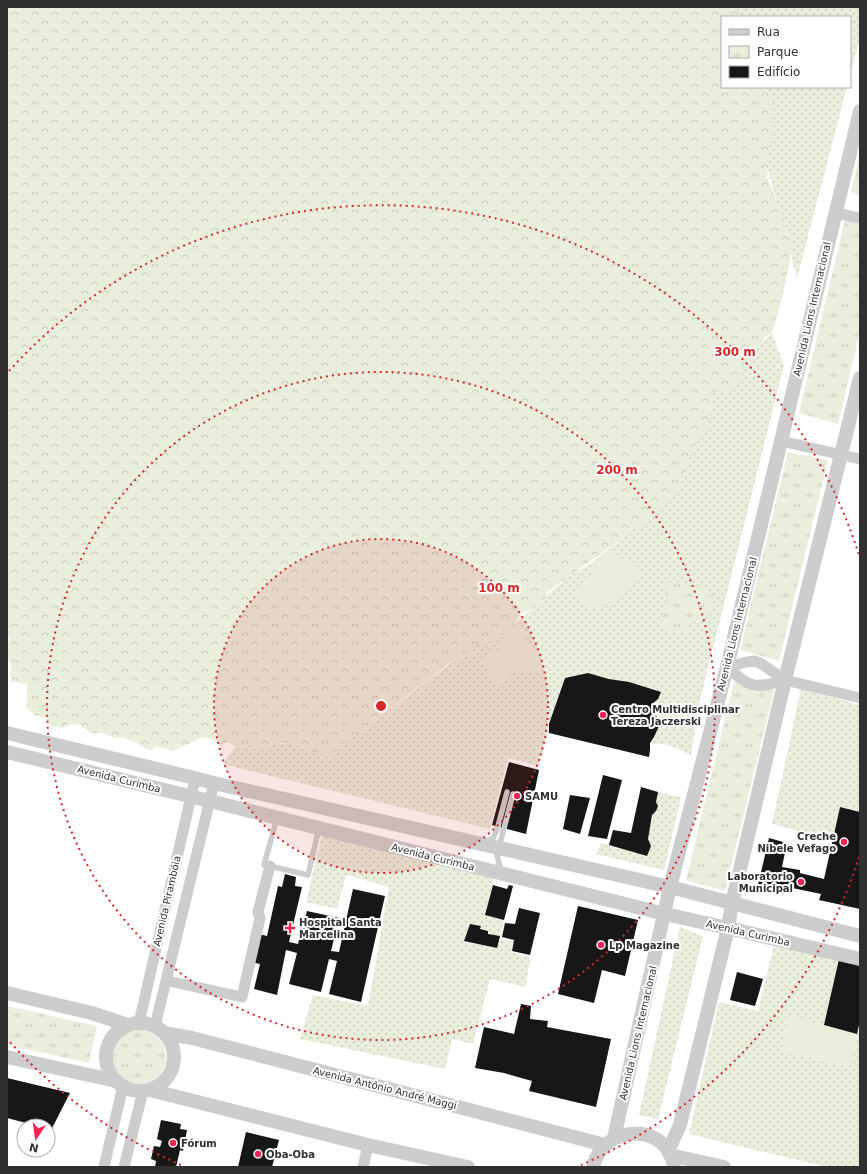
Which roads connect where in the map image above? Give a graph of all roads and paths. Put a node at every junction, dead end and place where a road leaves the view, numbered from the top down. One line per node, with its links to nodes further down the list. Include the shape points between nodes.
1 (860, 111): 2 (street, Avenida Lions Internacional)
2 (835, 213): 3 (street); 5 (street, Avenida Lions Internacional)
3 (860, 218)
4 (860, 378): 6 (street)
5 (781, 441): 6 (street); 8 (street, Avenida Lions Internacional)
6 (840, 454): 7 (street); 9 (street)
7 (860, 459)
8 (727, 667): 9 (street, via 751,684 766,685); 9 (street, via 754,661 765,665); 23 (street, Avenida Lions Internacional)
9 (785, 680): 10 (street); 24 (street)
10 (860, 698)
11 (7, 733): 13 (street, Avenida Curimba)
12 (7, 752): 15 (street, Avenida Curimba)
13 (195, 779): 14 (street, Avenida Curimba); 15 (street, Avenida Pirambóia)
14 (214, 783): 16 (street, Avenida Pirambóia); 19 (street, Avenida Curimba)
15 (192, 796): 16 (street, Avenida Curimba); 31 (street, Avenida Pirambóia)
16 (210, 801): 17 (street, Avenida Curimba); 32 (street, Avenida Pirambóia)
17 (276, 818): 18 (street, Avenida Curimba); 21 (lane, via 264,865)
18 (319, 828): 21 (lane, via 308,876); 22 (street, Avenida Curimba)
19 (472, 842): 20 (street, Avenida Curimba); 20 (lane, via 484,842 493,838 510,793)
20 (499, 848): 22 (lane, via 497,855 500,867); 23 (street, Avenida Curimba)
21 (270, 866): 29 (street, via 258,912 260,918 242,997)
22 (510, 876): 25 (street, Avenida Curimba)
23 (670, 887): 24 (street, Avenida Curimba); 25 (street, Avenida Lions Internacional)
24 (732, 903): 26 (street); 27 (street, Avenida Curimba)
25 (665, 914): 26 (street, Avenida Curimba); 36 (street, Avenida Lions Internacional)
26 (728, 928): 28 (street, Avenida Curimba); 38 (street)
27 (860, 936)
28 (860, 960)
29 (173, 982)
30 (7, 993): 31 (street, Avenida Antônio André Maggi)
31 (134, 1024): 32 (street, Avenida Antônio André Maggi, via 147,1024); 34 (street, via 118,1031 111,1039 106,1053 106,1063)
32 (160, 1030): 35 (street, via 171,1042 174,1064 164,1081); 36 (street, Avenida Antônio André Maggi)
33 (7, 1057): 34 (street)
34 (119, 1084): 35 (street, via 136,1091); 39 (street)
35 (146, 1090): 37 (street); 40 (street)
36 (610, 1141): 38 (street, Avenida Antônio André Maggi, via 624,1134 644,1134 661,1143); 43 (street, via 598,1154)
37 (368, 1145): 41 (street); 42 (street)
38 (671, 1157): 44 (street, Avenida Antônio André Maggi)
39 (104, 1167)
40 (124, 1167)
41 (363, 1167)
42 (468, 1167)
43 (593, 1167)
44 (724, 1167)

